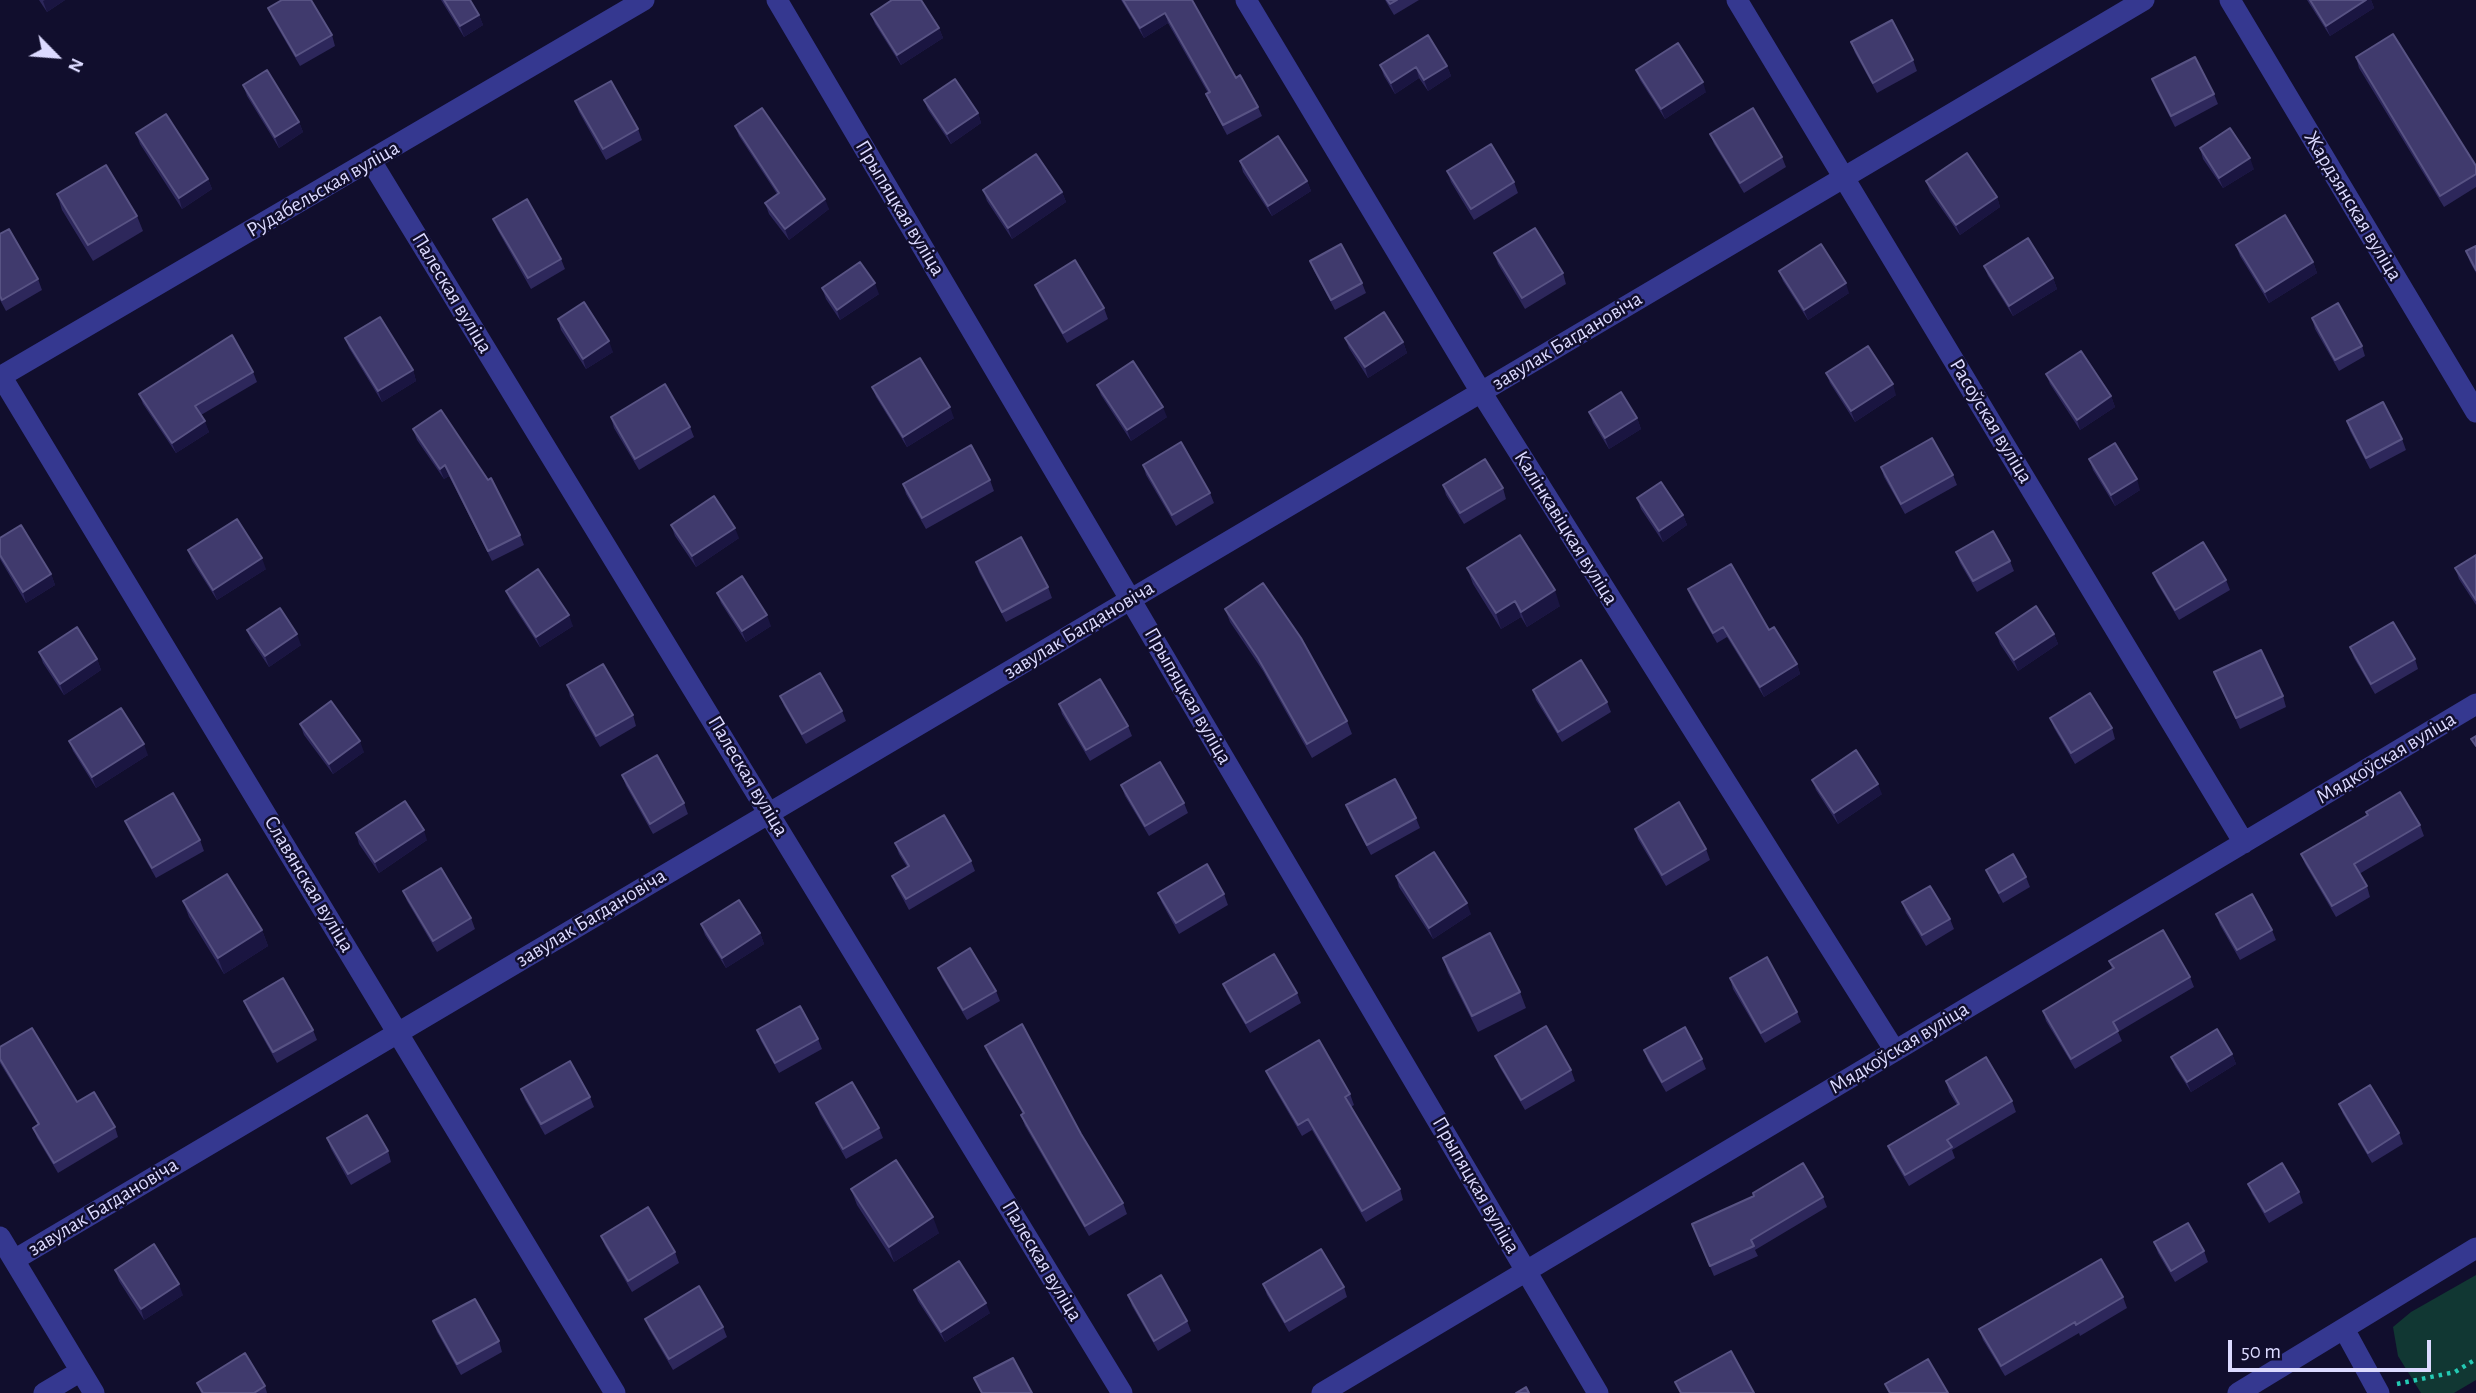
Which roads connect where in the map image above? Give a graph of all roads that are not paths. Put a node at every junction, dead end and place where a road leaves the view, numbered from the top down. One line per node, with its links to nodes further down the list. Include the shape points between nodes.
1 (645, 0): 7 (street, Рудабельская вуліца)
2 (777, 0): 12 (street, Прыпяцкая вуліца)
3 (1245, 0): 10 (street, Калінкавіцкая вуліца)
4 (1737, 0): 8 (street, Расоўская вуліца)
5 (2144, 0): 8 (street, завулак Багдановіча)
6 (2230, 0): 11 (street, Жардзянская вуліца)
7 (371, 161): 9 (street, Рудабельская вуліца); 14 (street, Палеская вуліца)
8 (1844, 177): 10 (street, завулак Багдановіча); 15 (street, Расоўская вуліца)
9 (1, 376): 16 (street, Славянская вуліца)
10 (1481, 392): 12 (street, завулак Багдановіча); 17 (street, Калінкавіцкая вуліца)
11 (2476, 412)
12 (1131, 599): 14 (street, завулак Багдановіча); 21 (street, Прыпяцкая вуліца)
13 (2476, 704): 15 (street, Мядкоўская вуліца)
14 (770, 813): 16 (street, завулак Багдановіча); 28 (street, Палеская вуліца)
15 (2244, 843): 17 (street, Мядкоўская вуліца)
16 (399, 1031): 20 (street, завулак Багдановіча); 27 (street, Славянская вуліца)
17 (1895, 1051): 21 (street, Мядкоўская вуліца)
18 (0, 1237): 20 (street)
19 (2476, 1248): 22 (street)
20 (14, 1260): 23 (street)
21 (1526, 1271): 29 (street, Мядкоўская вуліца); 30 (street, Прыпяцкая вуліца)
22 (2344, 1329): 24 (street); 31 (street)
23 (81, 1371): 25 (street); 26 (street)
24 (2378, 1391)
25 (44, 1393)
26 (94, 1393)
27 (615, 1393)
28 (1122, 1393)
29 (1322, 1393)
30 (1598, 1393)
31 (2238, 1393)

